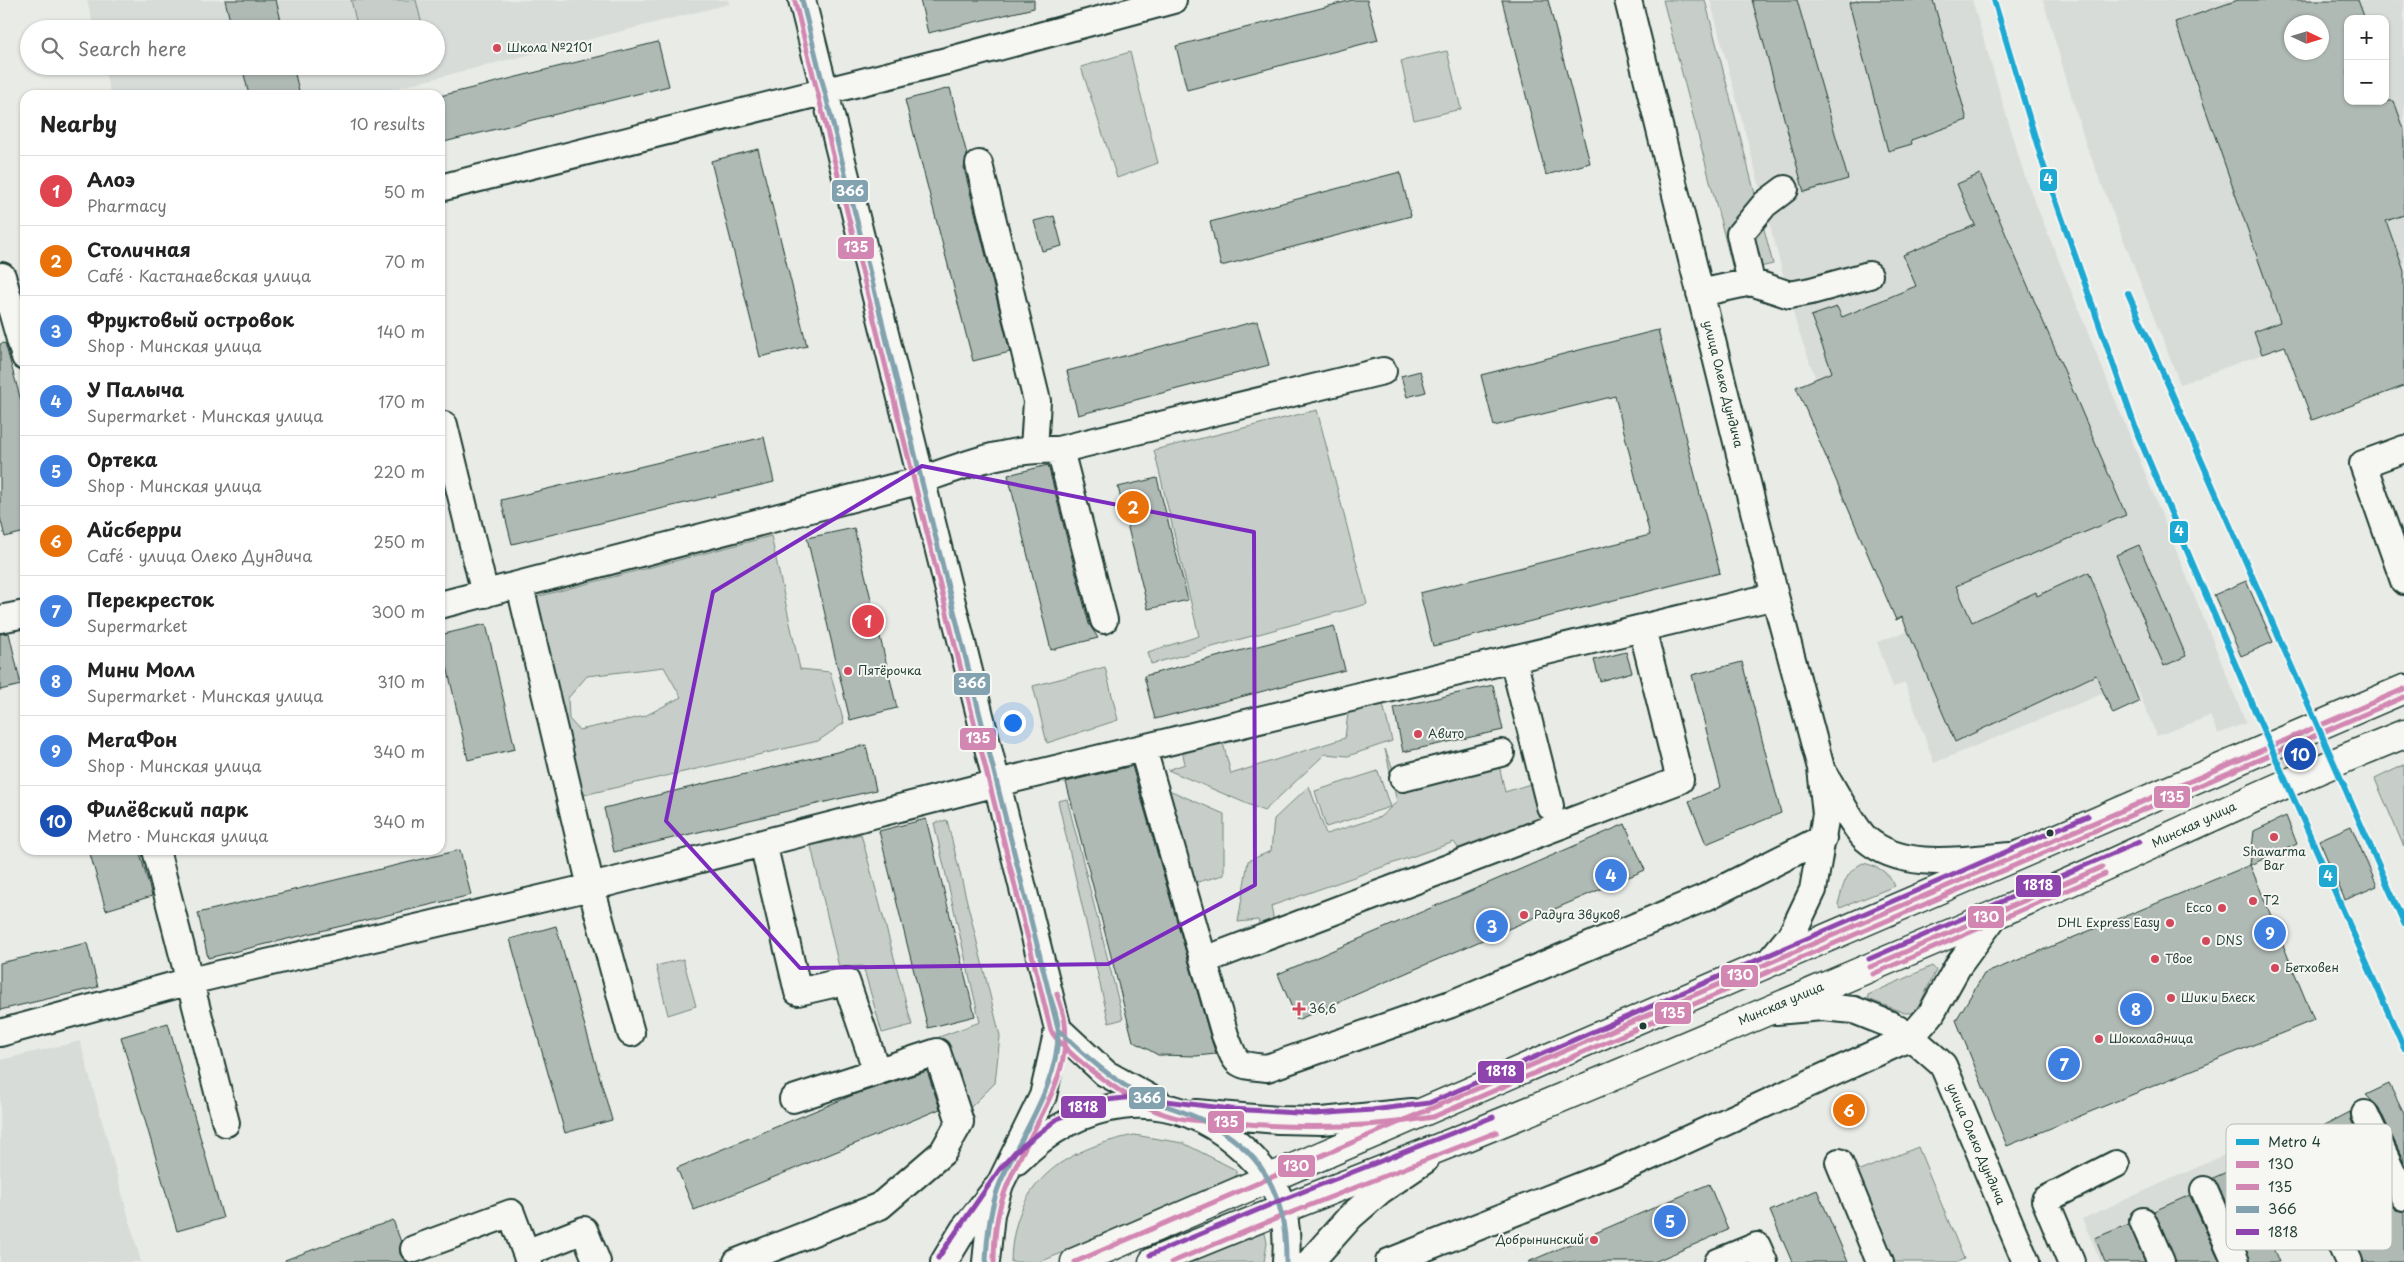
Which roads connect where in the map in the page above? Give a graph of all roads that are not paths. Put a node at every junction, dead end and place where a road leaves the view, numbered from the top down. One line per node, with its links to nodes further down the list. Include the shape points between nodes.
1 (802, 0): 4 (street)
2 (1173, 0): 4 (street)
3 (1628, 0): 11 (street, улица Олеко Дундича)
4 (824, 91): 6 (street); 18 (street)
5 (979, 164): 15 (street, via 1037,401)
6 (445, 187)
7 (1785, 189): 10 (street, via 1765,204 1740,234)
8 (1869, 275): 10 (street, via 1790,294)
9 (2, 276): 12 (street)
10 (1751, 282): 11 (street)
11 (1700, 293): 22 (street, улица Олеко Дундича)
12 (20, 339)
13 (1383, 371): 17 (street)
14 (445, 430): 21 (street)
15 (1034, 449): 17 (street); 18 (street, via 985,457)
16 (2404, 449): 19 (street, via 2363,464)
17 (1060, 450): 26 (street)
18 (922, 480): 20 (street); 35 (street)
19 (2404, 581)
20 (520, 586): 21 (street); 41 (street)
21 (485, 594): 23 (street)
22 (1775, 596): 27 (street); 33 (street, улица Олеко Дундича)
23 (445, 604)
24 (20, 615): 25 (street)
25 (0, 619)
26 (1104, 620)
27 (1642, 628): 28 (street); 43 (street, via 1680,780)
28 (1513, 659): 31 (street); 36 (street)
29 (2404, 690): 40 (main road)
30 (2404, 734): 42 (main road, Минская улица, via 2273,788)
31 (1143, 749): 35 (street); 43 (street)
32 (1501, 753): 34 (street)
33 (1821, 768): 37 (street, улица Олеко Дундича, via 1826,814); 40 (street, улица Олеко Дундича, via 1866,839 1895,856 1925,860)
34 (1403, 778)
35 (997, 783): 38 (street); 47 (street)
36 (1550, 806)
37 (1823, 838): 43 (street, via 1706,896 1450,1004 1266,1068 1242,1066 1234,1059 1224,1035); 44 (street, улица Олеко Дундича, via 1813,890 1792,934)
38 (763, 843): 41 (street); 51 (street, via 798,992 846,981)
39 (157, 855): 45 (street)
40 (2016, 856): 44 (main road)
41 (591, 887): 45 (street); 48 (street)
42 (1996, 914): 46 (main road, Минская улица); 50 (street, via 1958,966 1930,1014)
43 (1205, 960)
44 (1769, 962): 54 (main road)
45 (190, 981): 49 (street); 56 (street)
46 (1761, 1012): 50 (street, улица Олеко Дундича, via 1822,1006 1854,1010); 58 (main road, Минская улица)
47 (1058, 1029): 53 (street, via 1105,1073); 62 (street, via 1043,1096)
48 (631, 1032)
49 (0, 1033)
50 (1911, 1037): 81 (street, via 1616,1172); 85 (street, улица Олеко Дундича, via 1943,1065)
51 (877, 1072): 52 (street); 74 (street, via 937,1052 960,1122 943,1152 880,1206)
52 (793, 1099)
53 (1175, 1109): 54 (street, via 1278,1120 1322,1121); 62 (street, via 1124,1105 1099,1109 1075,1118 1030,1148); 63 (street, via 1223,1132 1260,1163)
54 (1431, 1110): 63 (main road)
55 (2365, 1114): 57 (street)
56 (226, 1123)
57 (2370, 1124)
58 (1452, 1143): 66 (main road, Минская улица); 80 (street, via 1381,1190 1350,1217)
59 (1839, 1162): 84 (street)
60 (2116, 1164): 86 (street, via 2045,1200)
61 (2392, 1171): 65 (street)
62 (1004, 1177): 75 (street, via 964,1229); 76 (street, via 991,1214)
63 (1270, 1179): 66 (street); 77 (main road)
64 (2204, 1190): 68 (street)
65 (2404, 1197)
66 (1282, 1208): 78 (main road, Минская улица); 79 (street, via 1288,1235)
67 (2143, 1221): 87 (street)
68 (2226, 1240)
69 (414, 1249): 72 (street, via 511,1213)
70 (2231, 1250): 88 (street)
71 (2344, 1250): 89 (street)
72 (527, 1258): 73 (street, via 584,1230)
73 (596, 1262)
74 (737, 1262)
75 (944, 1262)
76 (986, 1262)
77 (1075, 1262)
78 (1152, 1262)
79 (1286, 1262)
80 (1310, 1262)
81 (1389, 1262)
82 (1718, 1262): 83 (street, via 1757,1246)
83 (1764, 1262)
84 (1880, 1262)
85 (2026, 1262)
86 (2071, 1262)
87 (2161, 1262)
88 (2236, 1262)
89 (2349, 1262)

